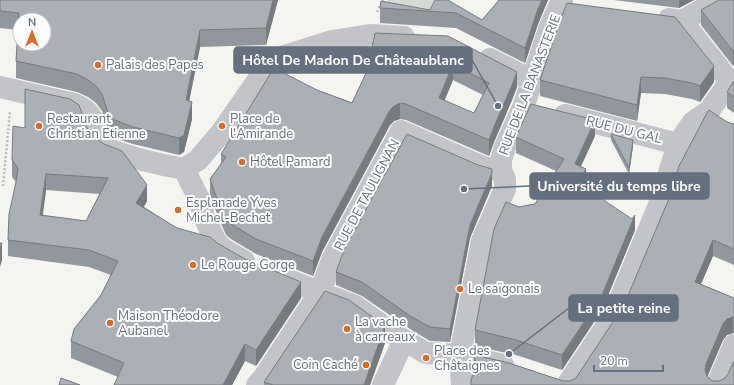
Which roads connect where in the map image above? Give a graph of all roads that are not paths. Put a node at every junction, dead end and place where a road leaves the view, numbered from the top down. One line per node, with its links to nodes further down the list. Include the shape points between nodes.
1 (719, 0): 5 (street)
2 (561, 3): 3 (street); 8 (street, RUE DE LA BANASTERIE)
3 (583, 9)
4 (652, 17): 5 (street)
5 (682, 21): 11 (street, via 726,77 727,82 717,116 693,122)
6 (422, 38): 12 (street, via 370,35 332,41 278,58 267,67 221,133 198,160)
7 (471, 50): 8 (street)
8 (531, 80): 10 (street, RUE DE LA BANASTERIE)
9 (0, 87): 12 (street, via 84,108 91,115 103,145 113,151)
10 (524, 105): 11 (street, RUE DU GAL); 13 (street, RUE DE LA BANASTERIE, via 505,148)
11 (678, 144): 23 (street, via 659,204 613,316)
12 (184, 169): 14 (street, via 216,242 223,249 251,265)
13 (501, 171): 14 (street, RUE DE TAULIGNAN, via 483,167 401,131 333,258); 17 (street, RUE DE LA BANASTERIE, via 505,179 505,189 482,241)
14 (320, 292): 15 (street, via 355,306); 20 (street)
15 (401, 338): 17 (street, via 426,353); 21 (street)
16 (734, 345): 24 (street)
17 (460, 355): 18 (street); 22 (street)
18 (519, 369)
19 (547, 378): 23 (street)
20 (257, 385)
21 (383, 385)
22 (462, 385)
23 (567, 385)
24 (717, 385)

